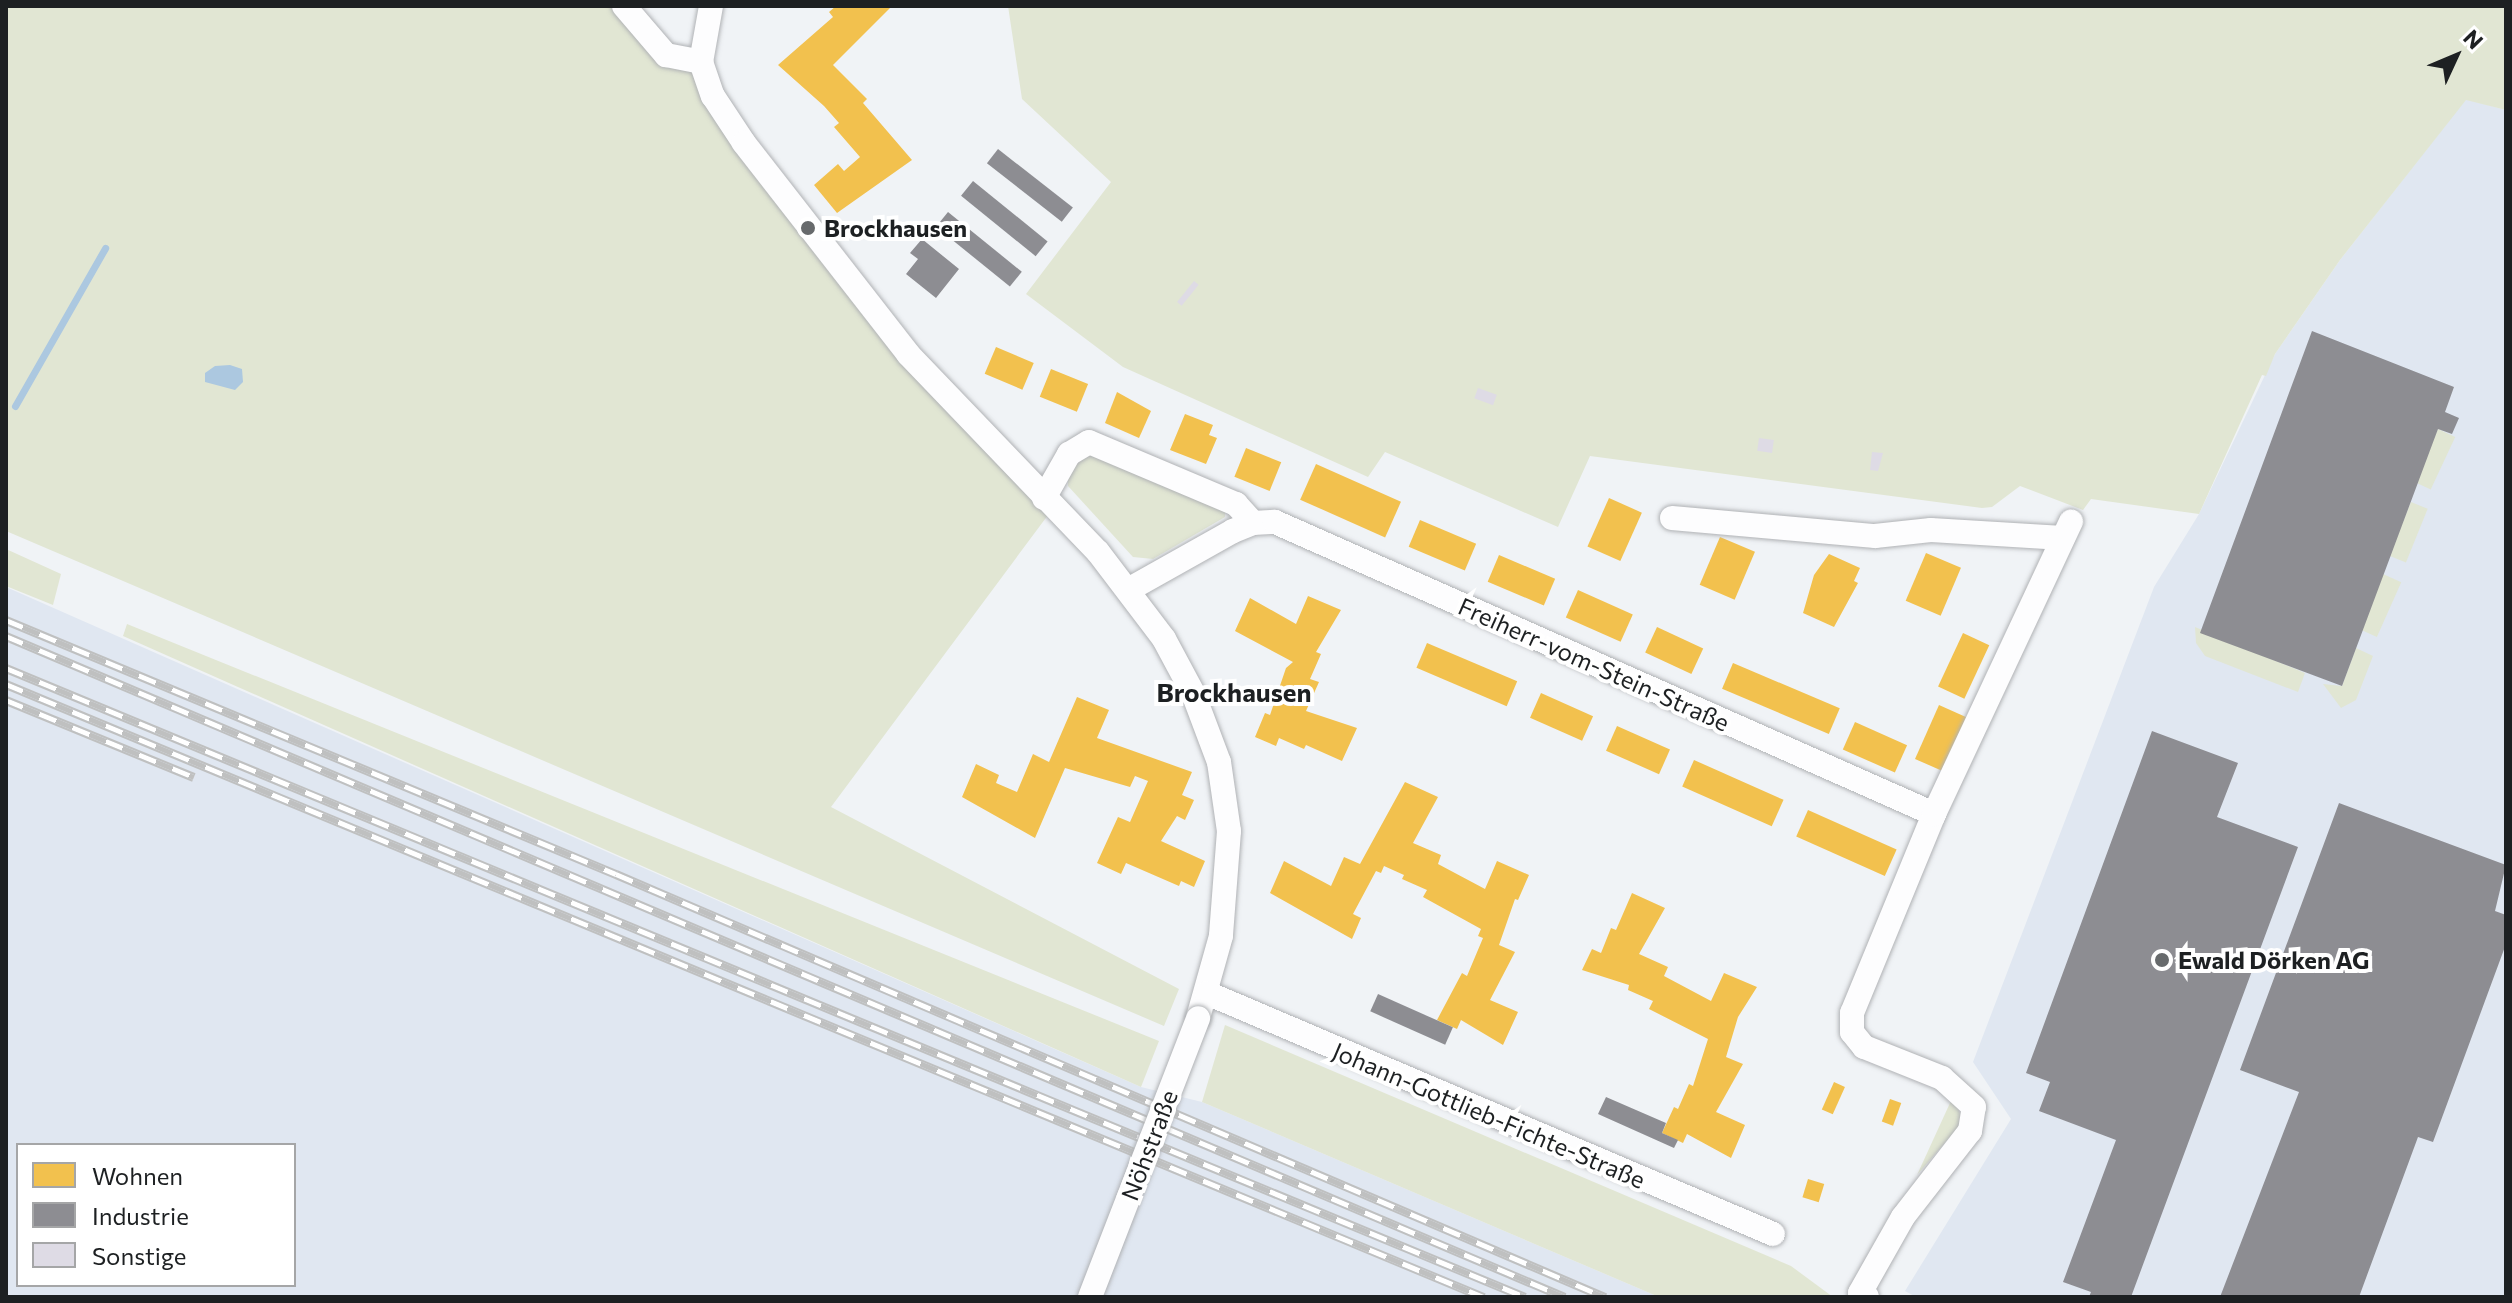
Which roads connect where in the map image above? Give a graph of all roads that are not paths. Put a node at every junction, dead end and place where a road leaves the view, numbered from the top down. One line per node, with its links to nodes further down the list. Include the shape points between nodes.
1 (624, 6): 3 (street, via 666,55)
2 (711, 6): 3 (street)
3 (701, 62): 4 (street, via 713,96 744,143 827,252 908,354)
4 (1044, 498): 6 (street, Freiherr-vom-Stein-Straße, via 1069,454 1089,442 1236,504); 7 (street)
5 (1672, 518): 8 (street, via 1875,536 1931,530 2067,530)
6 (1253, 523): 7 (street); 8 (street, Freiherr-vom-Stein-Straße, via 1275,522)
7 (1128, 590): 9 (street, via 1164,639 1193,693 1219,762 1229,845 1221,936)
8 (1934, 814): 12 (street, via 1852,1013 1852,1032 1864,1047 1942,1078 1974,1107 1970,1131 1903,1217 1860,1293)
9 (1207, 993): 10 (street, Johann-Gottlieb-Fichte-Straße); 11 (street, Nöhstraße, bridge)
10 (1773, 1234)
11 (1090, 1297)
12 (1867, 1297)

